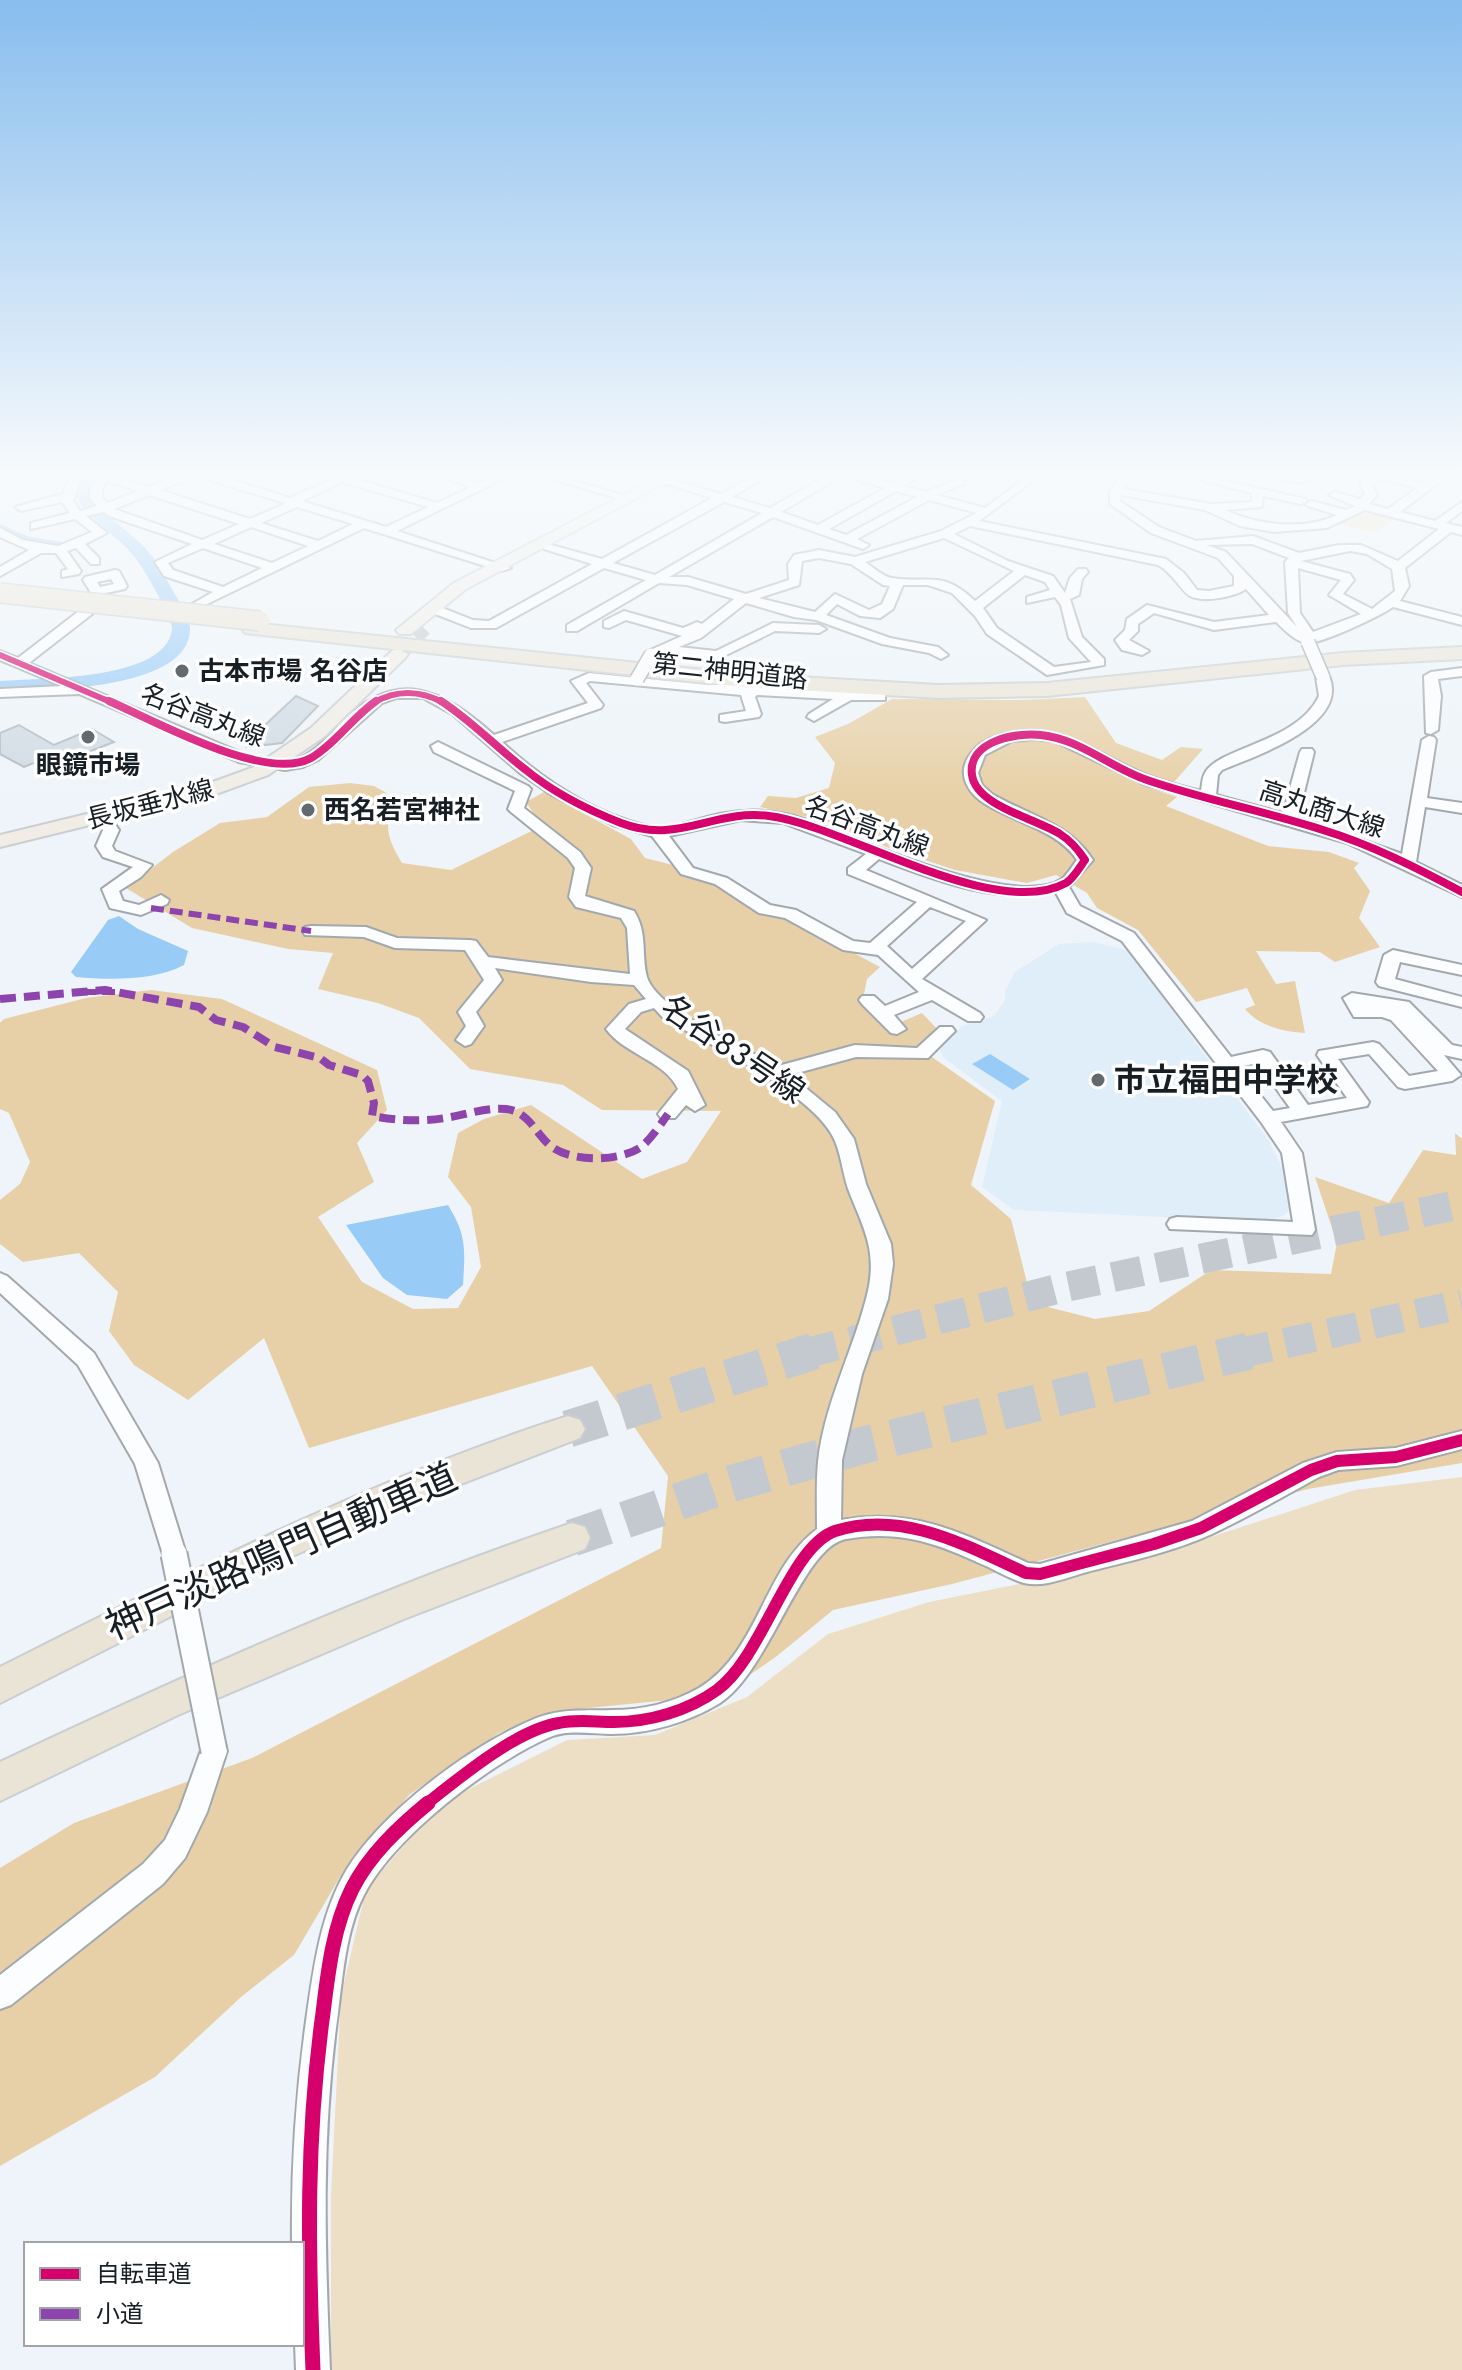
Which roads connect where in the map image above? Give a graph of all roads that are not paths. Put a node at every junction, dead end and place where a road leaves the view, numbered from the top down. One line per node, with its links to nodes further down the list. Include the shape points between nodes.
1 (201, 583): 23 (street)
2 (244, 583): 23 (street)
3 (471, 583): 42 (main road, via 442,598)
4 (477, 583): 31 (main road)
5 (566, 583): 31 (street, via 491,625 471,624)
6 (647, 583): 41 (street)
7 (693, 583): 25 (street)
8 (793, 583): 25 (street)
9 (893, 583): 21 (street)
10 (904, 583): 21 (street)
11 (932, 583): 30 (street, via 956,590)
12 (1007, 583): 30 (street)
13 (1051, 583): 24 (street)
14 (1075, 583): 24 (street, via 1073,595)
15 (1186, 583): 16 (street, via 1192,593 1209,595 1240,589)
16 (1240, 583)
17 (1248, 583): 35 (street)
18 (1295, 583): 44 (street, 高丸商大線, via 1294,613)
19 (1346, 583): 32 (street, via 1335,595)
20 (1402, 583): 28 (street, via 1403,589)
21 (897, 584): 34 (street, via 888,606 875,615 835,598)
22 (0, 592): 33 (street, via 6,601 66,608); 33 (street, via 93,596 100,601); 38 (highway, 第二神明道路, bridge)
23 (225, 592): 29 (street)
24 (1060, 595): 26 (street); 30 (street, via 1076,638 1094,664 1052,672 992,631)
25 (746, 599): 34 (street); 39 (street)
26 (1032, 600)
27 (0, 601): 38 (highway, 第二神明道路)
28 (1392, 603): 32 (street); 36 (street)
29 (200, 608)
30 (975, 608)
31 (440, 611): 40 (main road)
32 (1370, 613): 44 (street)
33 (81, 616): 52 (street)
34 (818, 616): 43 (street)
35 (1279, 618): 44 (street); 45 (street, via 1193,627 1152,608 1122,640 1127,647)
36 (1462, 621)
37 (609, 624): 39 (street, via 624,615 684,633)
38 (256, 625): 46 (highway, 第二神明道路, via 759,675 912,684 1079,680 1331,651); 49 (highway, 第二神明道路, via 756,683 900,691 1087,687 1338,658)
39 (709, 625): 48 (street)
40 (424, 628)
41 (572, 628)
42 (405, 630)
43 (859, 631): 48 (street, via 773,627 718,655); 51 (street)
44 (1308, 640): 65 (street, 高丸商大線, bridge, via 1327,693 1322,705 1309,721 1217,767)
45 (1143, 646)
46 (1462, 646)
47 (392, 652): 64 (main road, 長坂垂水線, via 326,726)
48 (656, 653): 54 (street, bridge)
49 (1462, 653)
50 (0, 655): 52 (street, 名谷高丸線)
51 (941, 655)
52 (19, 664): 56 (street, 名谷高丸線)
53 (1462, 672): 66 (street, via 1431,676 1430,735)
54 (637, 680): 55 (street); 62 (street, via 578,681 596,705)
55 (758, 689): 58 (street); 61 (street, via 747,696 754,714)
56 (82, 690): 57 (street); 64 (street, 名谷高丸線)
57 (0, 693)
58 (848, 696): 59 (street); 60 (street)
59 (880, 697)
60 (814, 717)
61 (725, 718)
62 (487, 740): 64 (street, 名谷高丸線, via 436,697 397,693 371,704 306,760); 70 (street, 名谷高丸線, via 579,803); 84 (street, via 438,746 523,789 516,809 583,868 577,897 628,915 635,928)
63 (1307, 752): 69 (street)
64 (265, 764): 68 (main road, 長坂垂水線, via 209,790); 71 (main road, 長坂垂水線)
65 (1208, 796): 69 (street, 高丸商大線); 75 (street, via 1145,780 1045,735 1013,736 986,747 974,760 975,789 1063,832 1080,847 1085,860 1081,871)
66 (1418, 801): 67 (street); 74 (street)
67 (1462, 808)
68 (102, 816): 72 (main road, 長坂垂水線); 77 (street, via 111,830 104,846 109,854 144,865 110,889 116,904 141,910)
69 (1289, 821): 74 (street, 高丸商大線)
70 (657, 832): 73 (street, 名谷高丸線, via 727,816 770,815); 80 (street, via 687,871 721,881 765,909 790,914 849,946)
71 (0, 834)
72 (0, 841)
73 (876, 854): 75 (street, 名谷高丸線, via 984,885 1043,891); 78 (street, via 854,871)
74 (1408, 863): 76 (street, 高丸商大線)
75 (1061, 887): 95 (street, via 1073,909 1128,937)
76 (1462, 892)
77 (161, 900)
78 (928, 900): 80 (street); 83 (street, via 978,920)
79 (311, 931): 81 (street, 名谷８３号線, via 366,932 395,943 470,945)
80 (874, 949): 83 (street, via 891,956)
81 (482, 961): 84 (street, 名谷８３号線); 93 (street, via 493,980 467,1012 475,1026)
82 (1462, 970): 88 (street, via 1393,955 1385,982)
83 (911, 979): 85 (street)
84 (639, 980): 87 (street, 名谷８３号線)
85 (933, 993): 89 (street); 90 (street)
86 (868, 1000): 89 (street)
87 (657, 1001): 96 (street, 名谷８３号線, via 670,1015); 98 (street, via 635,1008 615,1029 681,1075 692,1097)
88 (1462, 1002)
89 (882, 1013): 91 (street)
90 (974, 1017)
91 (897, 1029)
92 (946, 1031): 96 (street, via 921,1054 855,1051)
93 (465, 1040)
94 (1462, 1053): 97 (street, via 1446,1050 1403,1006 1352,998 1360,1013 1397,1016 1452,1075 1405,1083 1373,1048 1326,1055 1360,1102)
95 (1226, 1064): 97 (street, via 1263,1056); 99 (street)
96 (776, 1073): 105 (street, 名谷８３号線, via 828,1116 844,1139 881,1244 877,1299 830,1460)
97 (1303, 1112): 99 (street)
98 (668, 1114)
99 (1268, 1118): 100 (street, via 1292,1153 1305,1230)
100 (1177, 1224)
101 (0, 1281): 110 (street, bridge, via 86,1359 146,1463 174,1554 214,1751 175,1849 153,1874)
102 (568, 1429): 104 (highway, 神戸淡路鳴門自動車道)
103 (1462, 1440): 105 (street, via 1396,1457 1337,1461 1201,1528 1040,1574 1026,1573 923,1529)
104 (417, 1486): 107 (highway, via 259,1547); 108 (highway, 神戸淡路鳴門自動車道, via 259,1554)
105 (829, 1533): 111 (street, via 789,1583 745,1663 715,1692 644,1719 568,1720 538,1729 437,1796 358,1878 333,1952 312,2085 308,2239)
106 (572, 1538): 109 (highway, via 164,1703)
107 (0, 1668)
108 (0, 1686)
109 (0, 1782)
110 (0, 1994)
111 (313, 2370)

